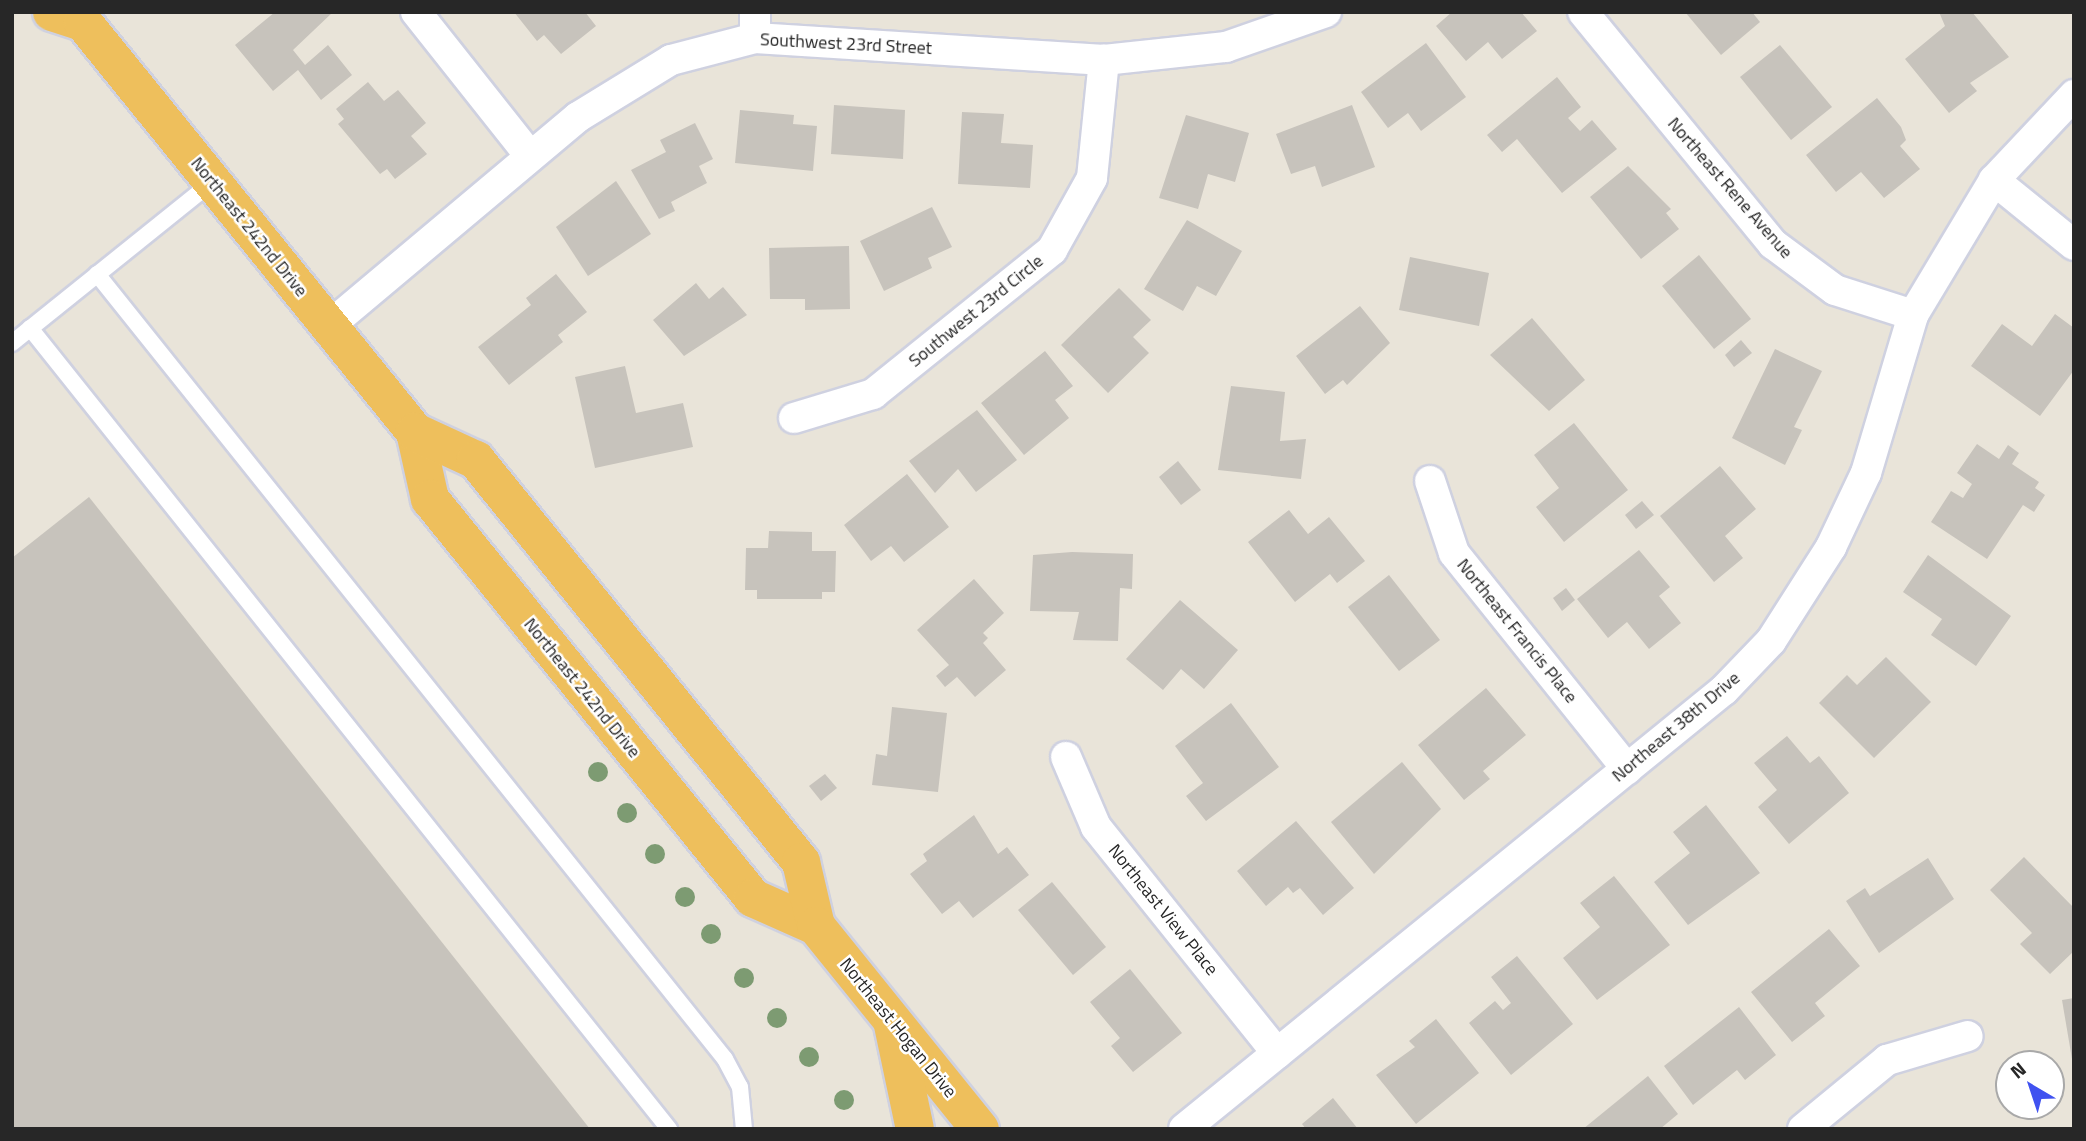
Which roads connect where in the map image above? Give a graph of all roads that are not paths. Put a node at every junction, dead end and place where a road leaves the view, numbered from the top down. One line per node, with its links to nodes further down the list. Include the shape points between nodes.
1 (416, 12): 8 (street)
2 (1326, 12): 6 (street, Southwest 23rd Street, via 1226,47)
3 (1583, 12): 13 (street, Northeast Rene Avenue, via 1773,244 1835,290)
4 (73, 16): 10 (highway, Northeast 242nd Drive)
5 (755, 25): 6 (street, Southwest 23rd Street); 8 (street, Southwest 23rd Street, via 628,82)
6 (1104, 60): 17 (street, Southwest 23rd Circle, via 1092,178 1052,250 873,394)
7 (2074, 94): 9 (street, Northeast 38th Drive)
8 (530, 156): 14 (street, Southwest 23rd Street)
9 (1994, 180): 11 (street); 13 (street, Northeast 38th Drive)
10 (212, 182): 12 (lane); 14 (highway, Northeast 242nd Drive)
11 (2074, 244)
12 (97, 274): 15 (lane); 29 (lane, via 725,1059 740,1087)
13 (1913, 315): 22 (street, Northeast 38th Drive, via 1866,473 1831,547 1771,642 1724,690)
14 (329, 326): 18 (highway, Northeast 242nd Drive)
15 (30, 328): 16 (lane); 28 (lane)
16 (12, 342)
17 (794, 418)
18 (415, 432): 21 (highway, Northeast 242nd Drive, via 476,460); 23 (highway, Northeast 242nd Drive, via 430,499)
19 (1430, 481): 22 (street, Northeast Francis Place, via 1454,553)
20 (1066, 757): 27 (street, Northeast View Place, via 1096,827)
21 (718, 760): 24 (highway, Northeast Hogan Drive, via 801,862)
22 (1627, 769): 27 (street, Northeast 38th Drive)
23 (672, 799): 24 (highway, Northeast Hogan Drive, via 753,898)
24 (816, 926): 25 (highway, Northeast Hogan Drive)
25 (891, 1020): 30 (highway); 31 (highway, Northeast Hogan Drive)
26 (1968, 1037): 33 (street, via 1887,1060)
27 (1277, 1053): 32 (street, Northeast 38th Drive)
28 (669, 1129)
29 (744, 1129)
30 (915, 1129)
31 (979, 1129)
32 (1184, 1129)
33 (1803, 1129)

